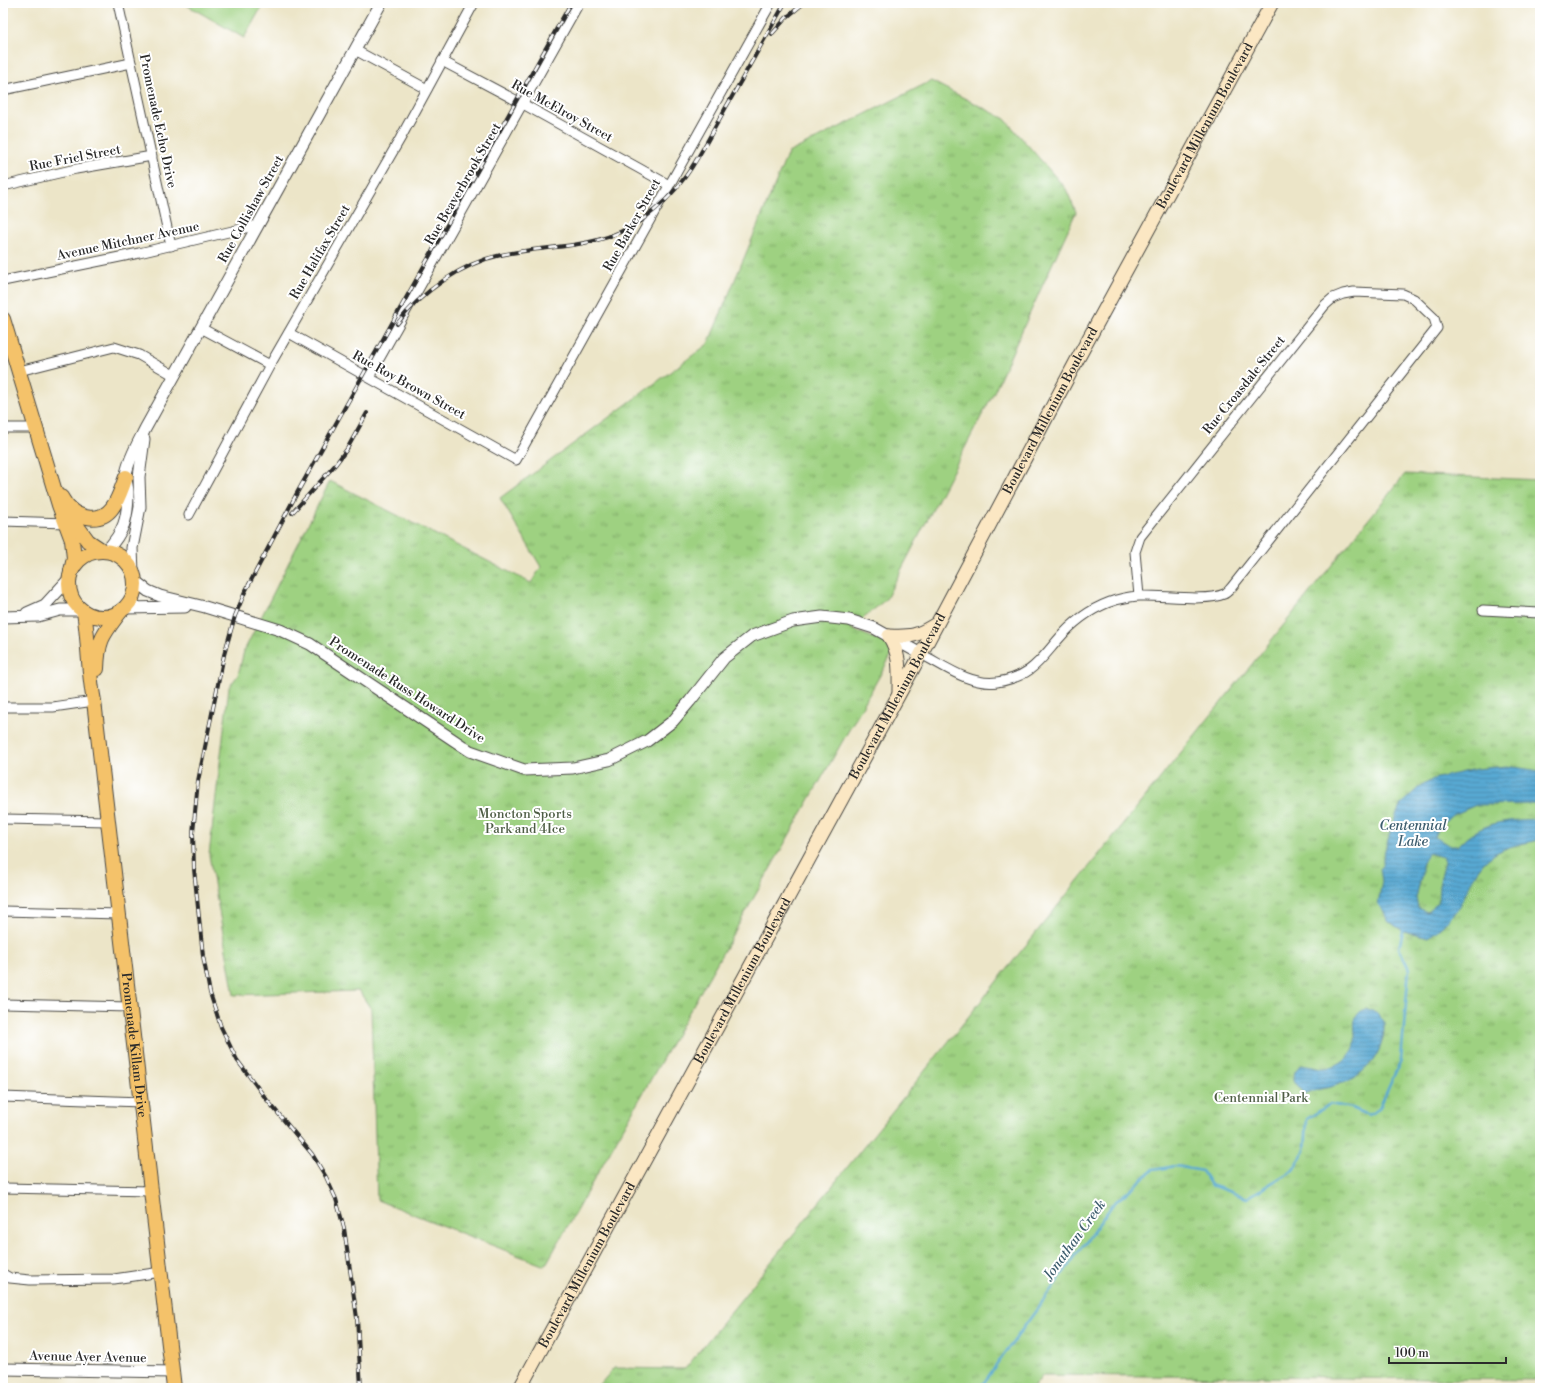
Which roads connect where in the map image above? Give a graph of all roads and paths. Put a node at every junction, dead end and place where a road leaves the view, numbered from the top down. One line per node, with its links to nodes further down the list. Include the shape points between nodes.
1 (118, 3): 9 (street, Promenade Echo Drive)
2 (381, 3): 7 (street, Rue Collishaw Street)
3 (474, 3): 8 (street, Rue Halifax Street)
4 (579, 3): 12 (street, Rue Beaverbrook Street)
5 (771, 3): 14 (street, Rue Barker Street)
6 (1272, 3): 48 (main road, Boulevard Millenium Boulevard, via 1080,353)
7 (355, 50): 10 (street); 16 (street, Rue Collishaw Street)
8 (442, 61): 10 (street, Rue Halifax Street); 12 (street, Rue McElroy Street)
9 (131, 63): 11 (street); 13 (street, Promenade Echo Drive)
10 (426, 89): 21 (street, Rue Halifax Street, via 400,140)
11 (3, 90)
12 (523, 104): 14 (street, Rue McElroy Street); 26 (street, Rue Beaverbrook Street)
13 (152, 156): 15 (street, Rue Friel Street, via 76,169); 17 (street, Promenade Echo Drive)
14 (669, 185): 30 (street, Rue Barker Street)
15 (3, 186)
16 (258, 225): 17 (street, Avenue Mitchner Avenue); 20 (street, Rue Collishaw Street)
17 (172, 246): 18 (street, Avenue Mitchner Avenue)
18 (3, 281)
19 (3, 319): 22 (main road)
20 (201, 328): 23 (street); 25 (street, Rue Collishaw Street)
21 (289, 333): 23 (street, Rue Halifax Street); 26 (street, Rue Roy Brown Street)
22 (6, 336): 24 (main road)
23 (270, 364): 34 (street, Rue Halifax Street)
24 (19, 371): 25 (street, via 114,347 139,355); 28 (main road)
25 (175, 376): 29 (street, Rue Collishaw Street)
26 (369, 378): 30 (street, Rue Roy Brown Street)
27 (3, 428): 28 (street)
28 (36, 428): 32 (main road)
29 (145, 429): 31 (street, Rue Collishaw Street); 39 (street, Rue Collishaw Street, via 140,472 140,507 132,548)
30 (516, 460)
31 (126, 477): 33 (main road, via 113,507 103,516 81,516 67,507); 37 (street, Rue Collishaw Street, via 128,492 125,524 121,533)
32 (51, 479): 33 (main road); 36 (main road)
33 (59, 493): 37 (main road, via 74,524 88,541)
34 (189, 515)
35 (3, 521): 36 (street)
36 (66, 523): 38 (main road, via 74,549)
37 (105, 551): 38 (main road, via 88,553 75,564); 39 (main road, via 120,556 131,567)
38 (70, 575): 44 (main road, via 71,597); 47 (street, via 45,605)
39 (134, 577): 41 (street, Promenade Russ Howard Drive, via 148,590 160,596); 42 (main road, via 133,596)
40 (1139, 596): 40 (street, Rue Croasdale Street, via 1210,598 1225,594 1437,328 1434,318 1414,299 1403,294 1354,292 1333,298 1325,305 1140,537 1135,552); 50 (street, via 1116,600 1090,612 1063,634 1040,662 1027,672 1011,679 978,681)
41 (205, 607): 42 (street, Promenade Russ Howard Drive); 49 (street, Promenade Russ Howard Drive, via 280,630 310,644 470,751 524,770 573,768 609,760 647,742 673,721 724,658 752,636 793,621 822,617 849,620)
42 (122, 610): 44 (main road, via 112,616 99,617); 52 (main road, Promenade Killam Drive, via 99,644)
43 (1484, 610): 45 (street)
44 (82, 611): 47 (street, via 60,610 38,616); 52 (main road, Promenade Killam Drive, via 88,638)
45 (1540, 613)
46 (3, 616): 47 (street)
47 (17, 617)
48 (937, 623): 49 (main road, via 920,634); 50 (main road, Boulevard Millenium Boulevard)
49 (889, 636): 50 (street, Promenade Russ Howard Drive); 51 (main road, via 898,656)
50 (921, 654): 51 (main road, Boulevard Millenium Boulevard)
51 (899, 694): 69 (main road, Boulevard Millenium Boulevard)
52 (94, 701): 53 (street, via 53,707); 55 (main road, Promenade Killam Drive)
53 (3, 708)
54 (3, 818): 55 (street)
55 (108, 822): 57 (main road, Promenade Killam Drive)
56 (3, 911): 57 (street)
57 (119, 914): 59 (main road, Promenade Killam Drive)
58 (3, 1004): 59 (street)
59 (130, 1007): 61 (main road, Promenade Killam Drive)
60 (3, 1097): 61 (street)
61 (141, 1102): 63 (main road, Promenade Killam Drive)
62 (3, 1188): 63 (street)
63 (151, 1191): 64 (main road, Promenade Killam Drive)
64 (161, 1272): 65 (street, via 114,1279 30,1280 10,1278); 67 (main road, Promenade Killam Drive)
65 (3, 1274)
66 (3, 1369): 67 (street, Avenue Ayer Avenue)
67 (173, 1372): 68 (main road, Promenade Killam Drive)
68 (174, 1388)
69 (520, 1388)

